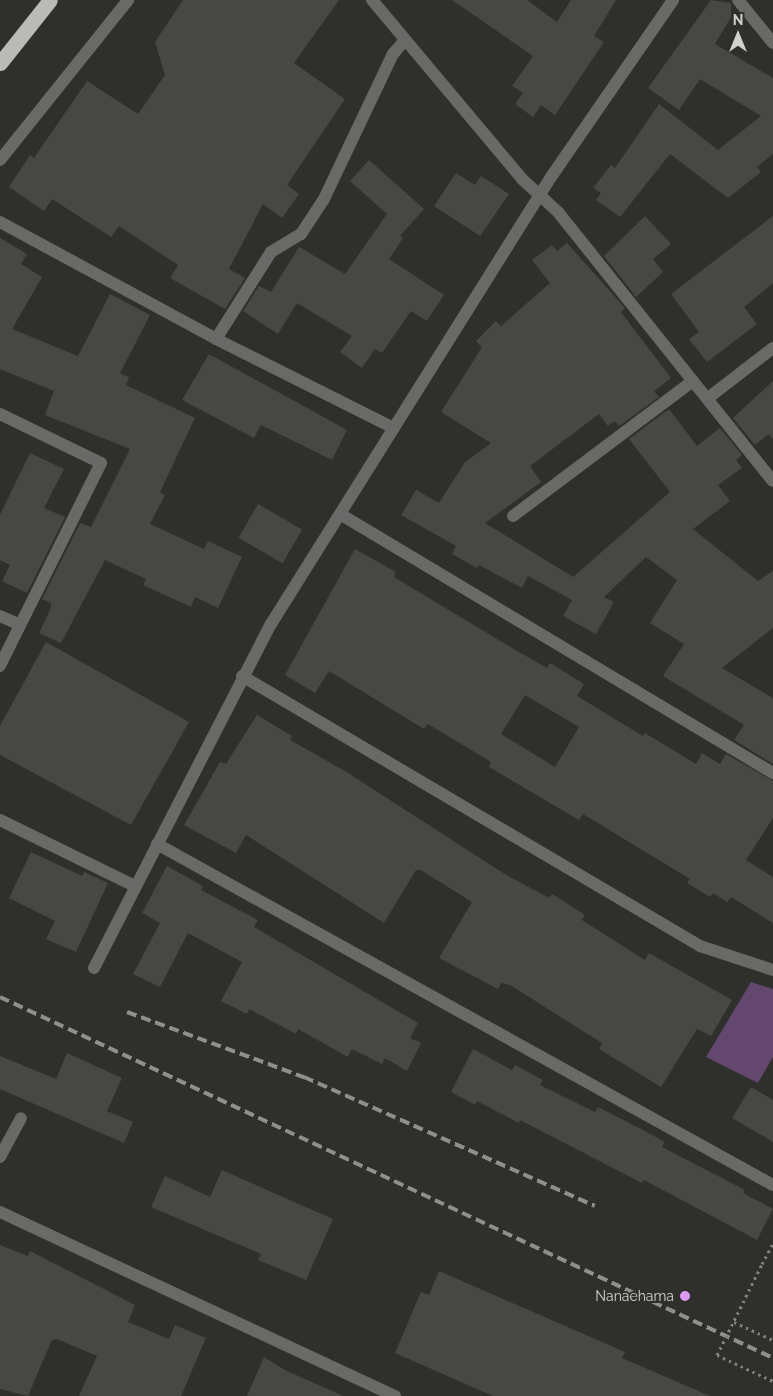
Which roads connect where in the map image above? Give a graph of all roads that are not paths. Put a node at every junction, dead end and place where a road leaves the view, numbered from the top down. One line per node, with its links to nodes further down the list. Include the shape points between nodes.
1 (50, 0): 8 (highway)
2 (128, 0): 9 (street)
3 (372, 0): 6 (street)
4 (673, 0): 10 (street)
5 (738, 0): 7 (street)
6 (405, 40): 10 (street); 12 (street, via 393,54 324,199 301,234 271,252)
7 (773, 43)
8 (0, 63)
9 (0, 160)
10 (540, 196): 14 (street, via 558,212); 17 (street)
11 (0, 222): 12 (street)
12 (216, 339): 17 (street)
13 (773, 348): 15 (street)
14 (693, 380): 15 (street); 20 (street)
15 (708, 398): 18 (street)
16 (0, 414): 22 (street, via 100,463)
17 (394, 428): 19 (street)
18 (773, 481)
19 (340, 514): 24 (street); 25 (street)
20 (513, 516)
21 (0, 616): 22 (street)
22 (20, 625): 23 (street)
23 (0, 666)
24 (242, 676): 27 (street); 30 (street, via 700,946)
25 (773, 773)
26 (0, 820): 28 (street)
27 (157, 844): 28 (street); 33 (street)
28 (135, 886): 29 (street)
29 (94, 968)
30 (773, 970)
31 (21, 1118): 32 (street)
32 (0, 1157)
33 (773, 1185)
34 (0, 1212): 35 (street)
35 (395, 1396)

